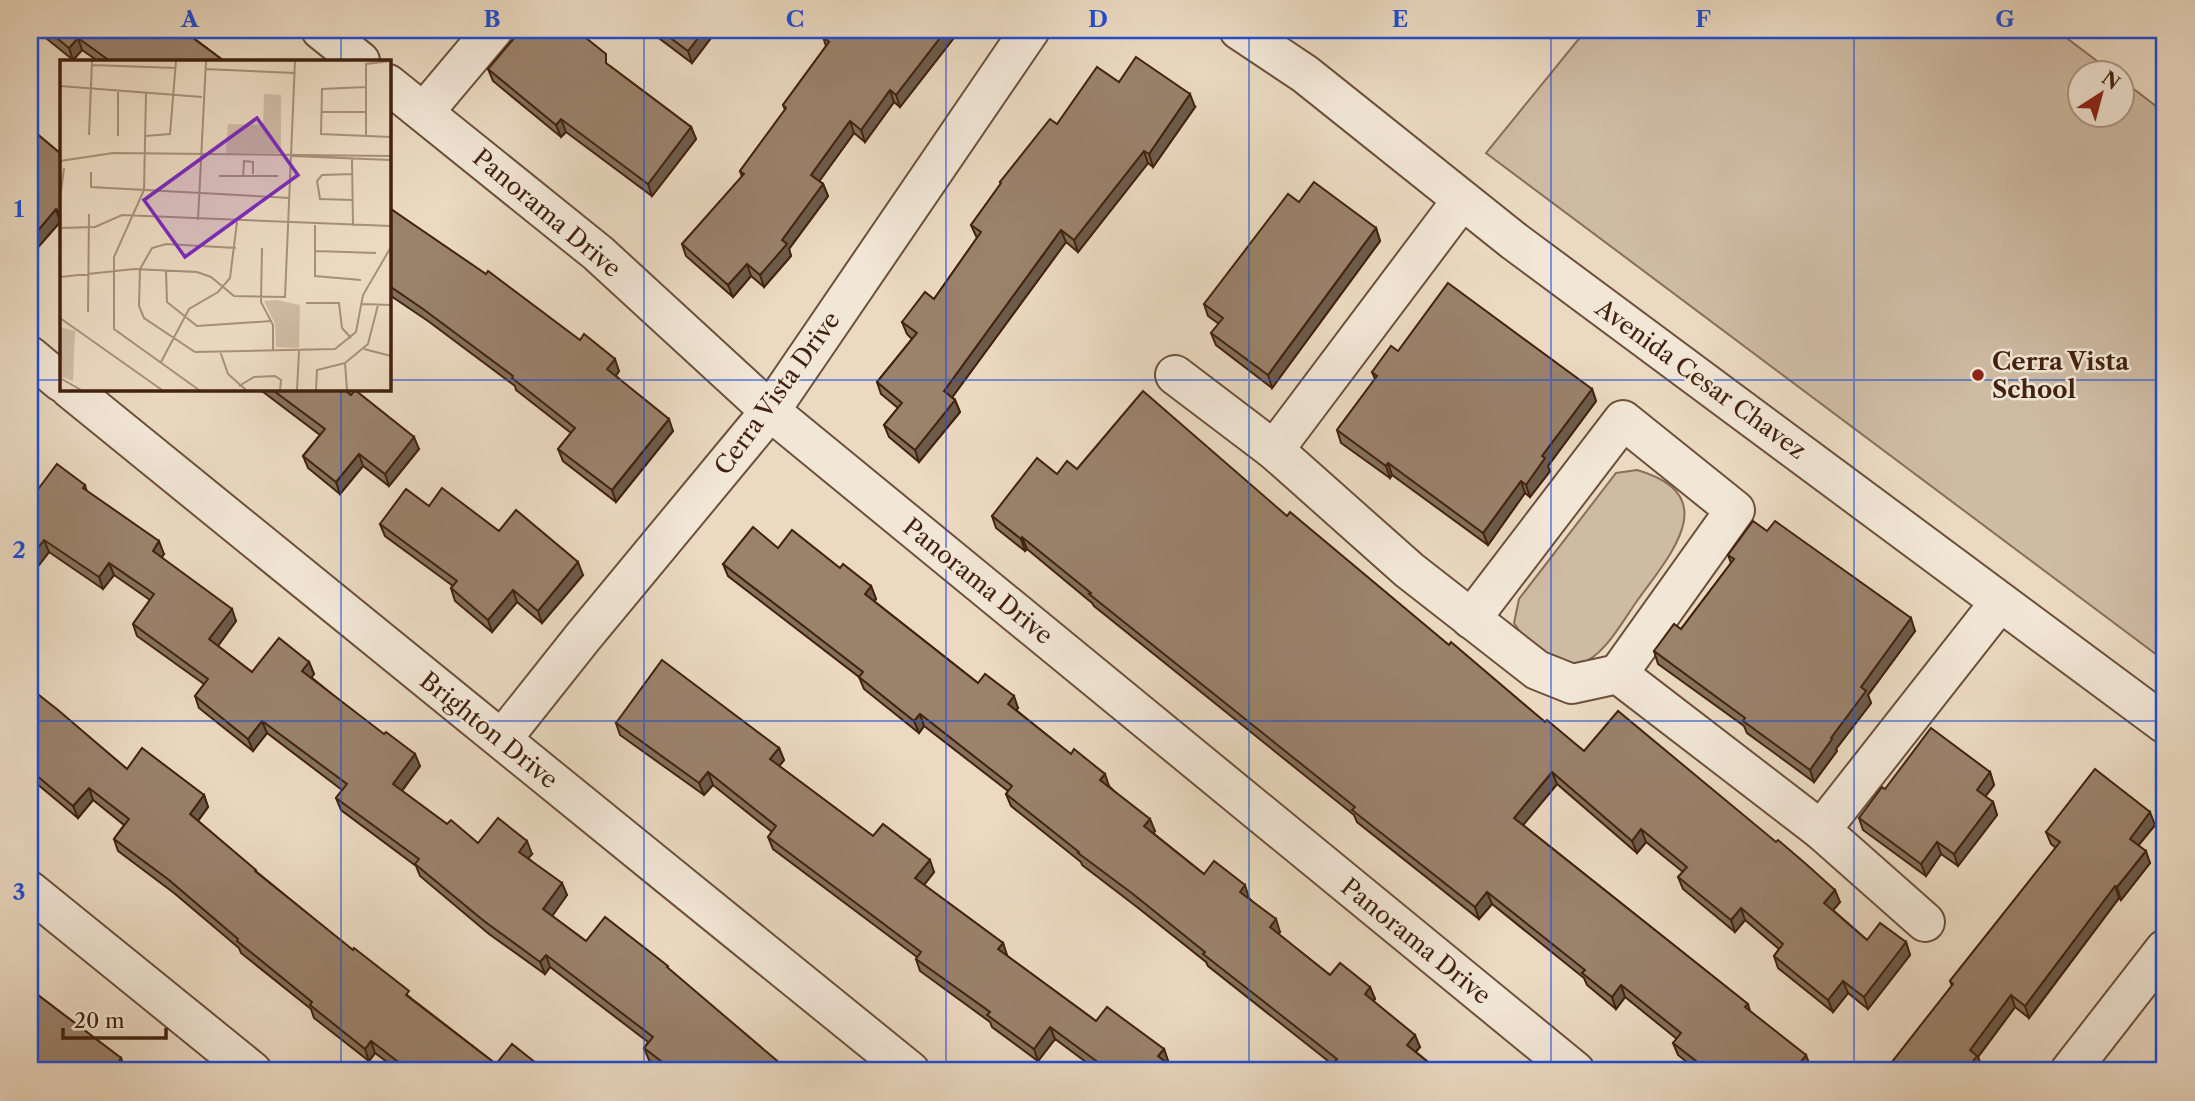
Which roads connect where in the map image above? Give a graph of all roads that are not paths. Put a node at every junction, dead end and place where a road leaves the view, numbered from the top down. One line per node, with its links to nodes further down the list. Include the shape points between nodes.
1 (321, 30): 5 (street)
2 (493, 30): 7 (street)
3 (1030, 30): 13 (street, Cerra Vista Drive)
4 (1240, 30): 8 (street, Avenida Cesar Chavez, via 1306,74)
5 (359, 60)
6 (390, 86): 7 (street, Panorama Drive)
7 (424, 112): 13 (street, Panorama Drive, via 598,253)
8 (1462, 200): 14 (street); 15 (street, Avenida Cesar Chavez)
9 (30, 356): 11 (street)
10 (1175, 375): 14 (street)
11 (60, 381)
12 (71, 390): 19 (street, Brighton Drive)
13 (770, 411): 19 (street, Cerra Vista Drive); 26 (street, Panorama Drive)
14 (1274, 450): 16 (street)
15 (2000, 602): 18 (street, Avenida Cesar Chavez); 20 (street)
16 (1471, 619): 17 (street, via 1536,670 1572,684); 17 (street, via 1623,420 1735,510)
17 (1618, 674): 20 (street)
18 (2165, 724)
19 (502, 739): 25 (street, Brighton Drive)
20 (1821, 830): 22 (street)
21 (30, 891): 24 (street)
22 (1925, 922)
23 (2165, 949): 27 (street)
24 (252, 1071)
25 (910, 1071)
26 (1575, 1071)
27 (2070, 1071)

